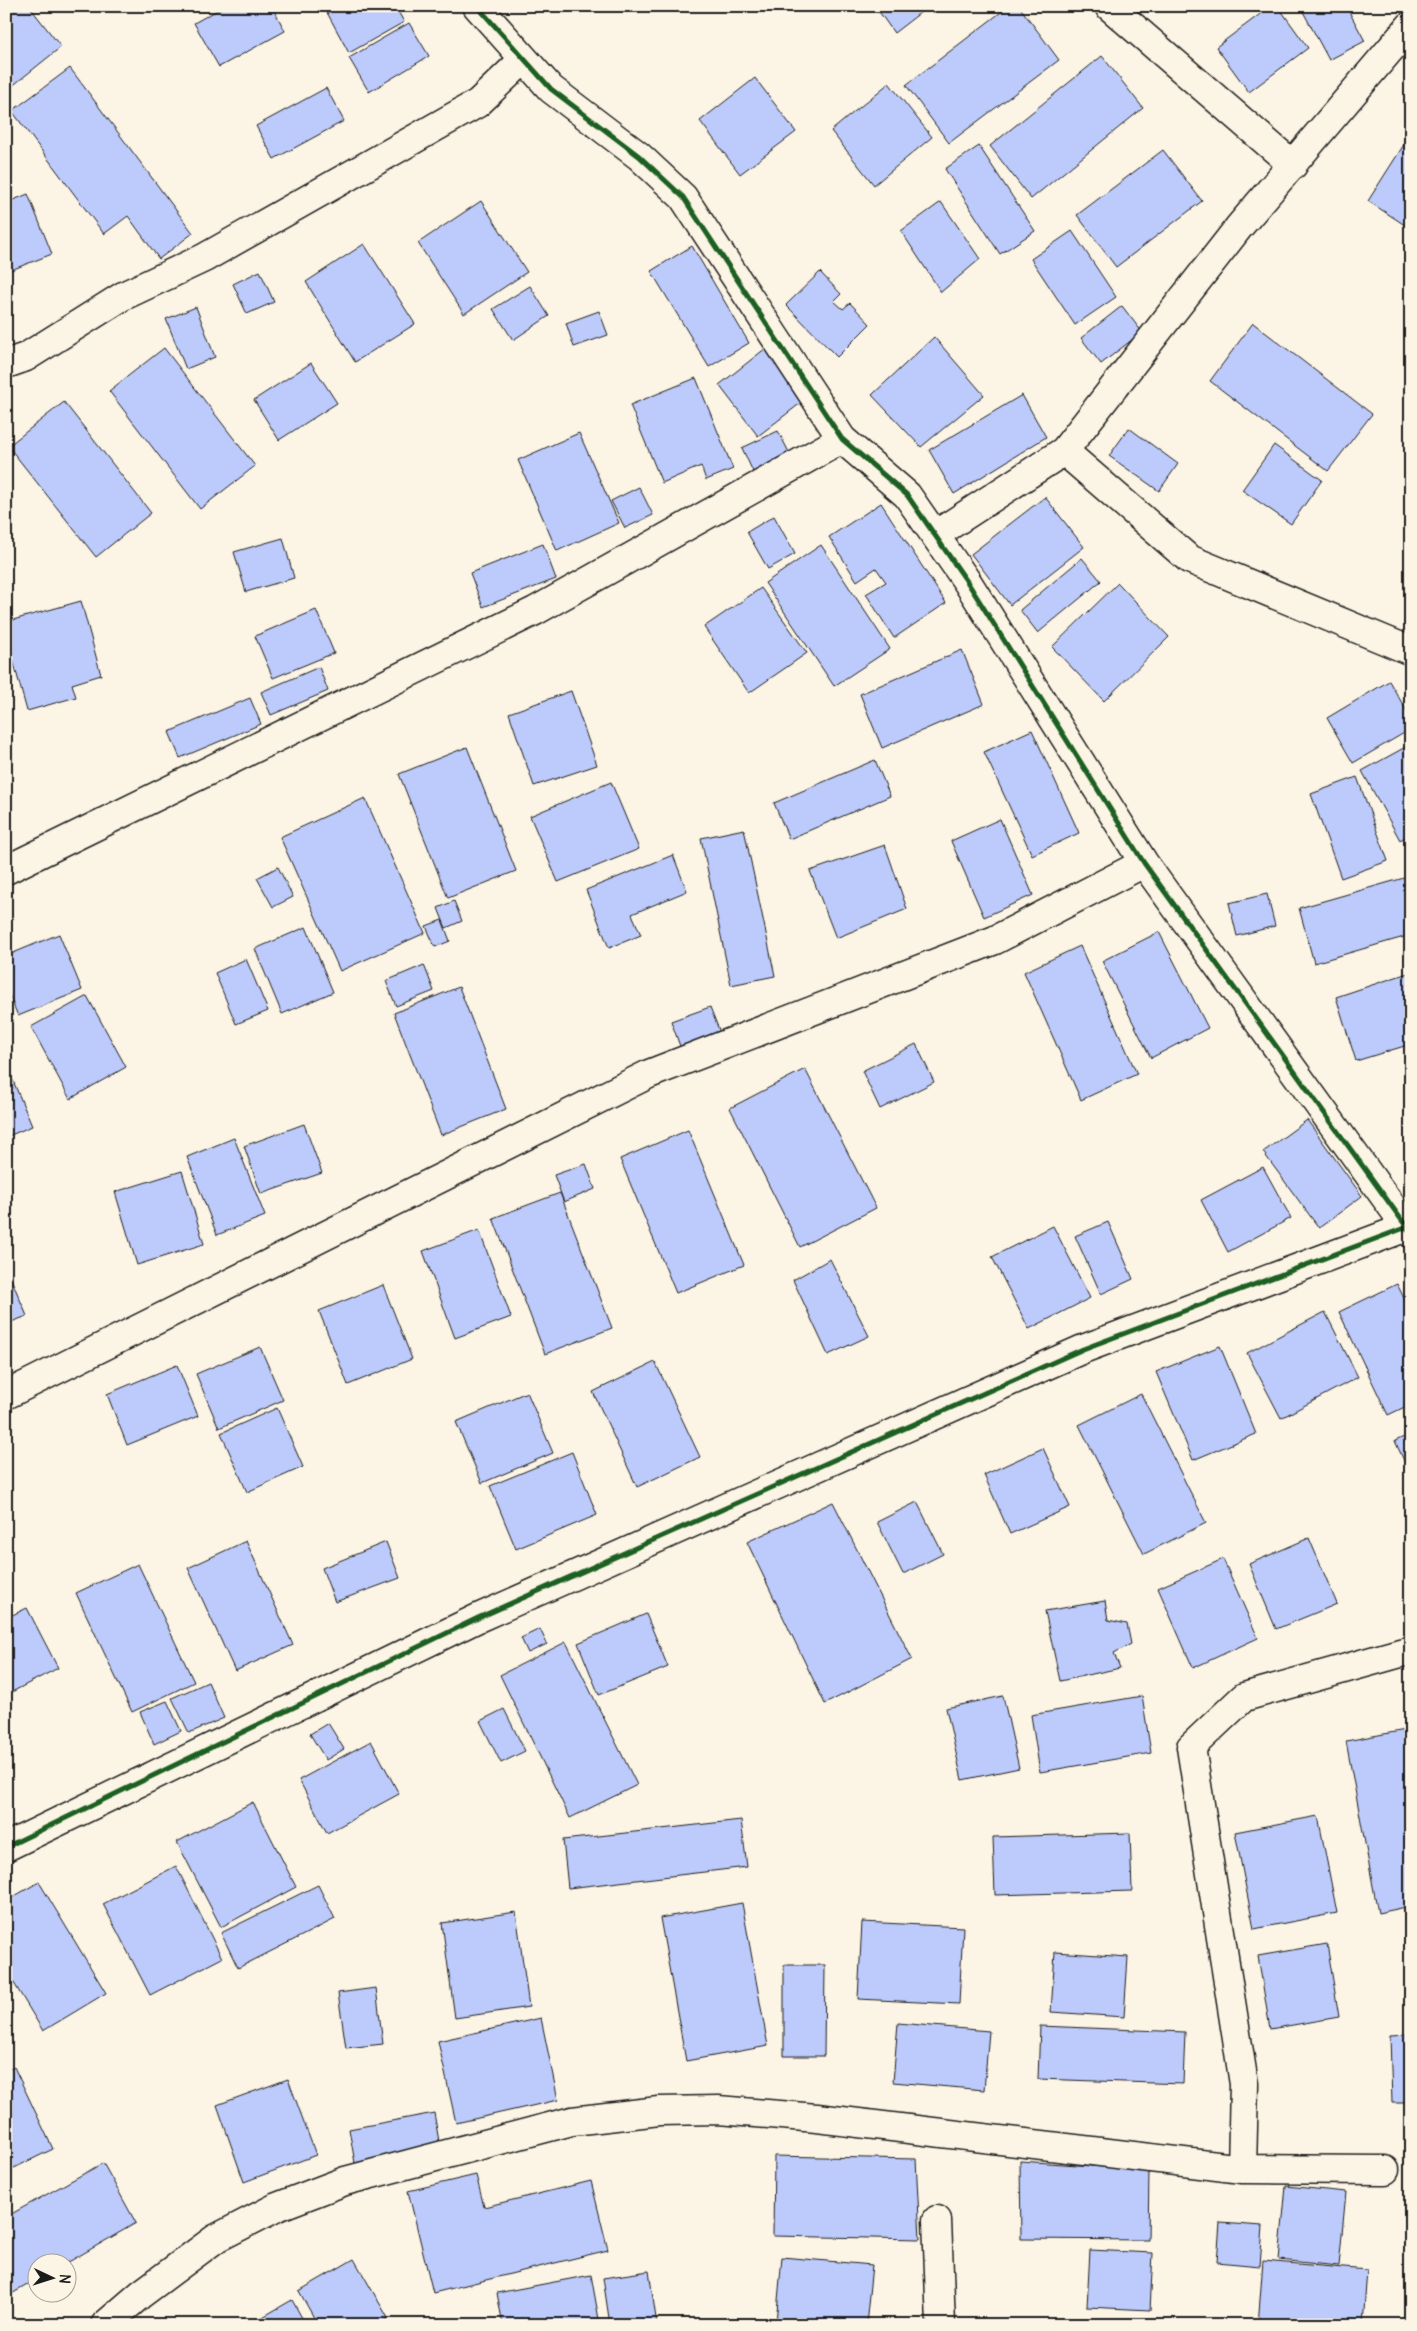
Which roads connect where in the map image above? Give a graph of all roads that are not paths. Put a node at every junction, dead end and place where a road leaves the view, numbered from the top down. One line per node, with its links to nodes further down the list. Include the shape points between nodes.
1 (477, 6): 4 (street)
2 (1110, 6): 5 (street)
3 (1411, 25): 5 (street)
4 (524, 59): 6 (street, via 478,103 204,258 123,296 26,357); 7 (street, via 551,89 638,156 683,197)
5 (1293, 165): 8 (street, via 1239,227)
6 (6, 364)
7 (842, 439): 9 (street, via 907,495); 12 (street, via 535,611)
8 (1064, 451): 9 (street); 10 (street, via 1189,559)
9 (935, 535): 11 (street)
10 (1411, 651)
11 (1144, 864): 13 (street); 14 (street, via 995,940 649,1074)
12 (6, 870)
13 (1409, 1230): 16 (street, via 1083,1349 478,1618)
14 (6, 1395)
15 (1411, 1650): 17 (street, via 1244,1697 1191,1748 1244,2084)
16 (6, 1846)
17 (1242, 2169): 18 (street); 20 (street, via 817,2118 718,2110 659,2111 572,2121 345,2182 277,2207 215,2239)
18 (1385, 2170)
19 (937, 2220): 21 (street)
20 (105, 2325)
21 (941, 2325)

